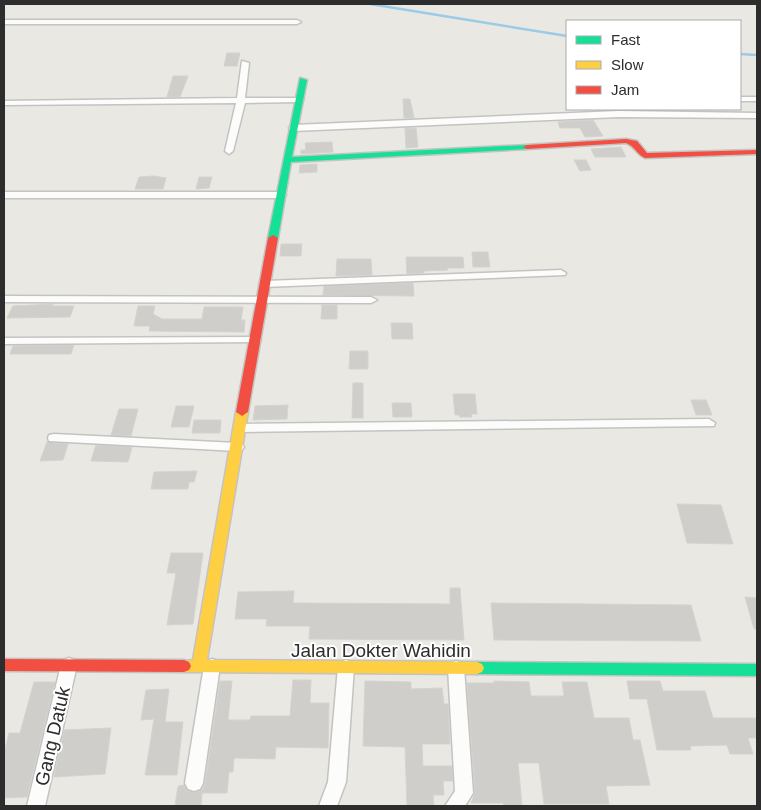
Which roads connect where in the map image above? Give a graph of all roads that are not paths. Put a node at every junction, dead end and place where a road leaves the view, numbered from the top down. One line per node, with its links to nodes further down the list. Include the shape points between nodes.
1 (4, 22): 2 (street)
2 (297, 22)
3 (246, 63): 8 (street)
4 (303, 80): 7 (street)
5 (757, 98): 6 (street)
6 (741, 99)
7 (299, 100): 8 (street); 11 (street)
8 (241, 101): 9 (street); 12 (street)
9 (4, 103)
10 (757, 116): 11 (street, via 618,114)
11 (293, 128): 14 (street)
12 (229, 151)
13 (757, 152): 14 (street, via 649,156 642,154 634,143 626,141)
14 (287, 160): 16 (street)
15 (4, 195): 16 (street)
16 (281, 195): 18 (street)
17 (561, 273): 18 (street)
18 (264, 284): 21 (street)
19 (4, 298): 21 (street)
20 (371, 300): 21 (street)
21 (262, 301): 22 (street)
22 (255, 340): 23 (street); 25 (street)
23 (4, 341)
24 (709, 424): 25 (street)
25 (240, 428): 27 (street)
26 (54, 438): 27 (street)
27 (236, 446): 30 (street)
28 (4, 665): 29 (street, Jalan Dokter Wahidin)
29 (69, 665): 30 (street, Jalan Dokter Wahidin); 35 (street, Gang Datuk)
30 (205, 666): 31 (street, Jalan Dokter Wahidin); 34 (street)
31 (346, 667): 32 (street, Jalan Dokter Wahidin); 36 (street, via 337,782)
32 (456, 668): 33 (street, Jalan Dokter Wahidin); 37 (street, via 464,793)
33 (757, 670)
34 (194, 784)
35 (36, 806)
36 (328, 806)
37 (454, 806)

